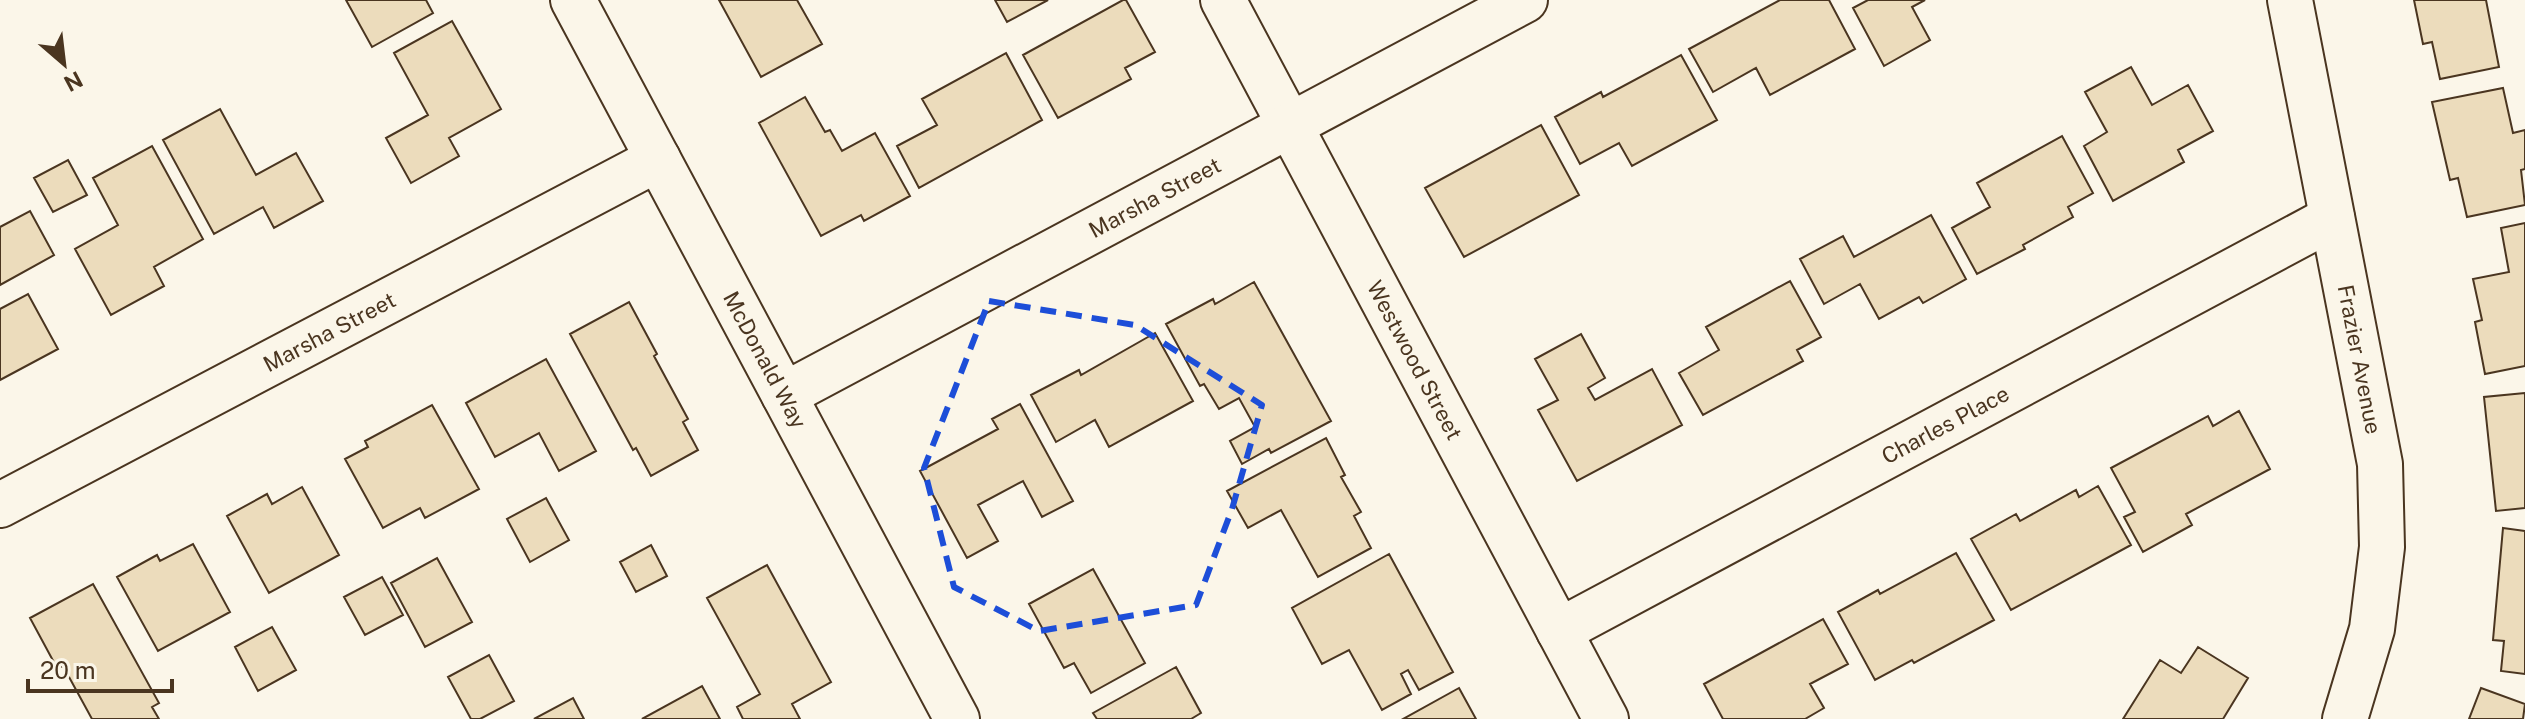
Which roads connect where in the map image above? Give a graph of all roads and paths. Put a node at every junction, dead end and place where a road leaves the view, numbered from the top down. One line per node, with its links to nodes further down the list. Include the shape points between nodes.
1 (573, 0): 6 (street, McDonald Way)
2 (1223, 0): 5 (street, Westwood Street)
3 (1525, 0): 5 (street, Marsha Street)
4 (2290, 0): 7 (street, Frazier Avenue)
5 (1289, 125): 8 (street, Marsha Street); 10 (street, Westwood Street)
6 (658, 159): 8 (street, McDonald Way); 9 (street, Marsha Street)
7 (2332, 218): 10 (street, Charles Place); 13 (street, Frazier Avenue, via 2380,464 2382,547 2372,629)
8 (784, 395): 11 (street, McDonald Way)
9 (0, 505)
10 (1559, 631): 12 (street, Westwood Street)
11 (957, 719)
12 (1606, 719)
13 (2345, 719)

